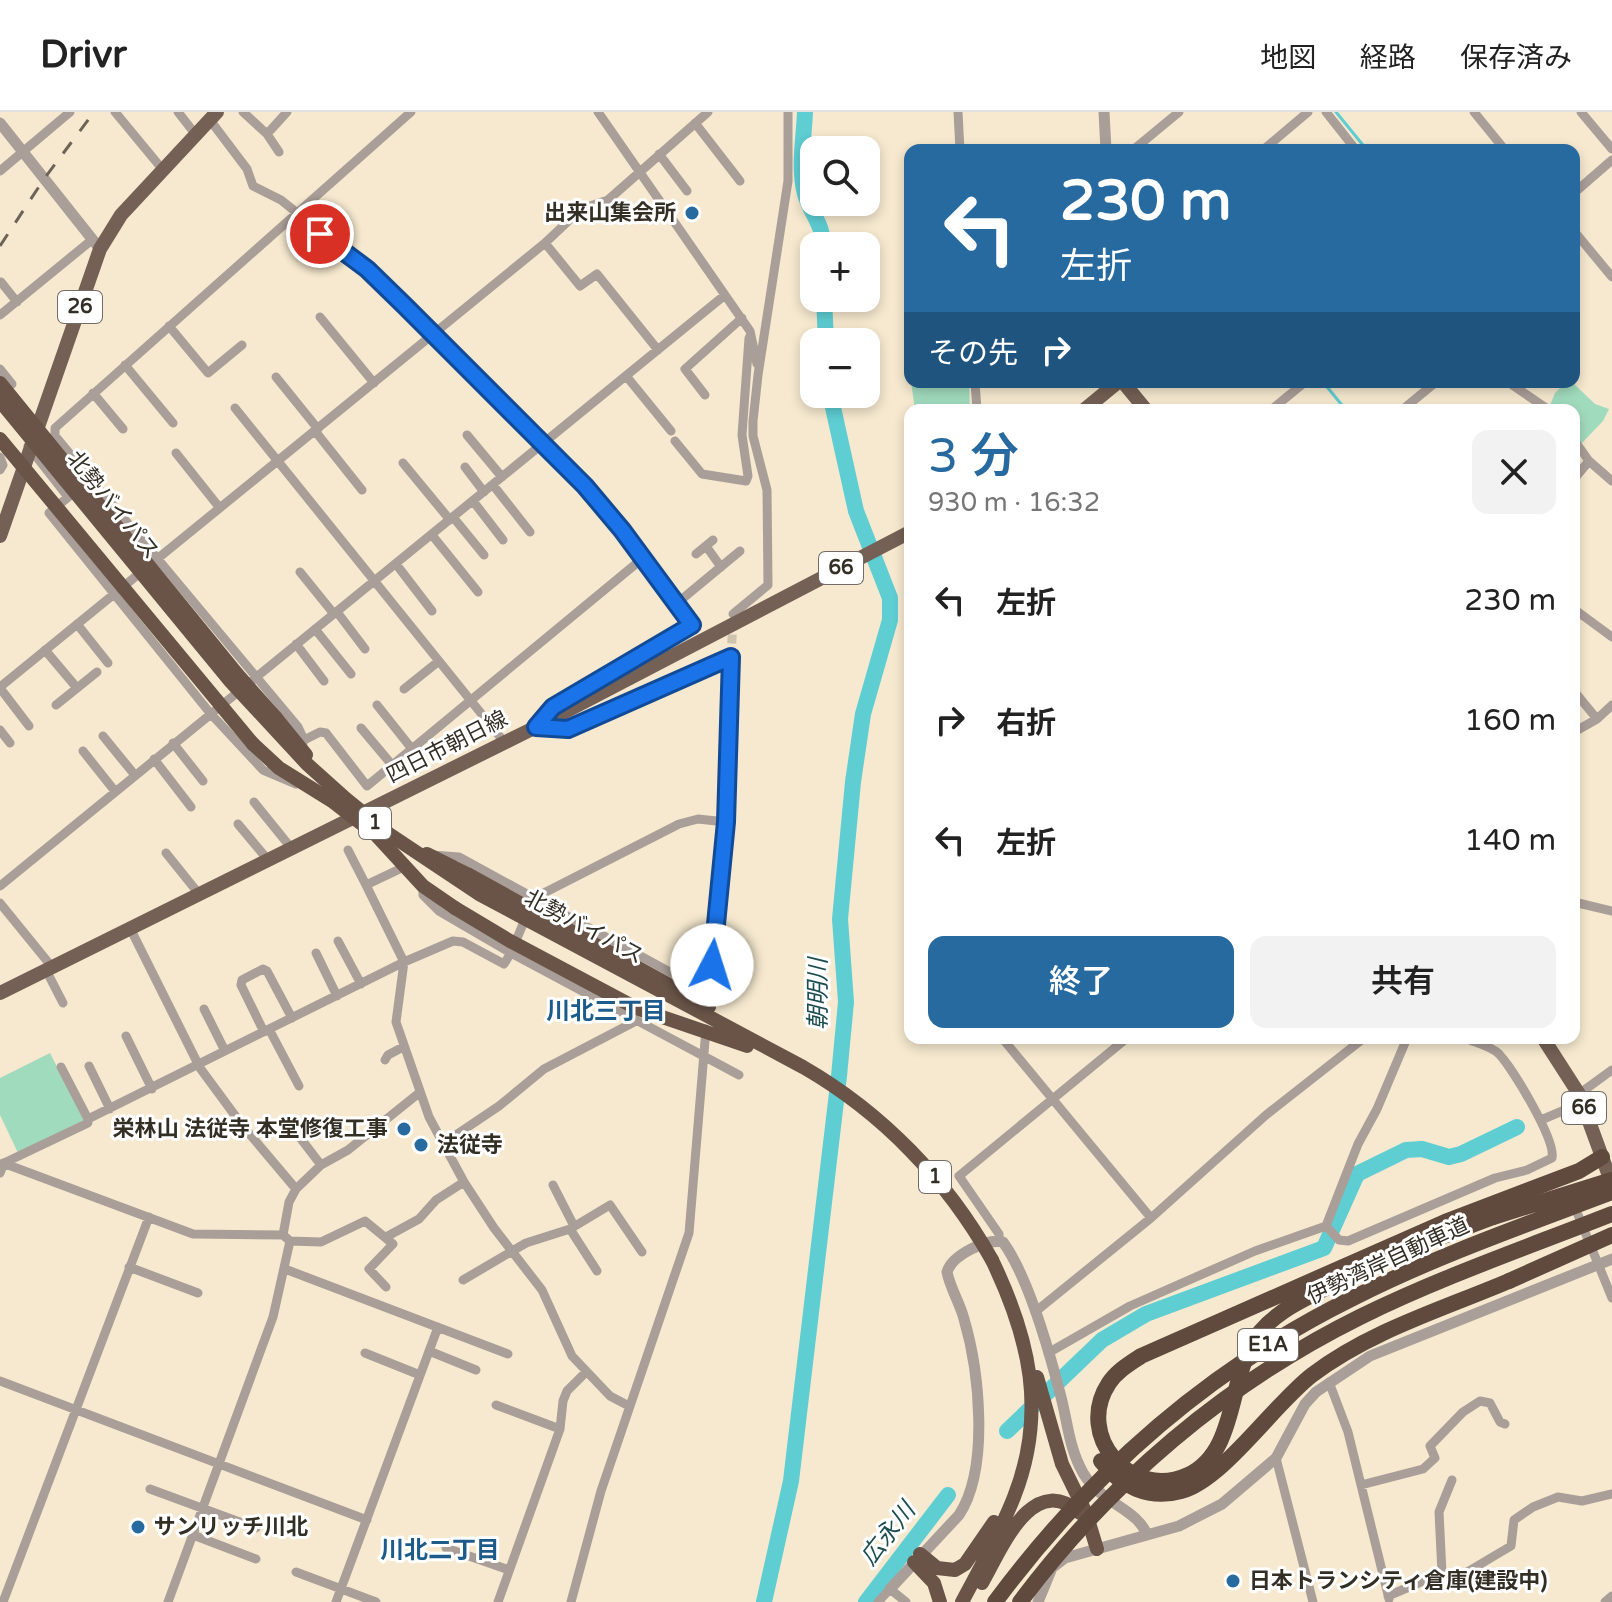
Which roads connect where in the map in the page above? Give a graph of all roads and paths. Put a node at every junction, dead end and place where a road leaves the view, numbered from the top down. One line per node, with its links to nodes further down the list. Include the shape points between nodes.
1 (115, 112): 33 (street)
2 (178, 112): 21 (street)
3 (243, 112): 20 (street)
4 (287, 112): 20 (street)
5 (411, 112): 39 (street)
6 (598, 112): 35 (street)
7 (708, 112): 19 (street)
8 (788, 112): 57 (street, via 788,181)
9 (958, 112): 22 (street)
10 (1104, 112): 23 (street)
11 (1179, 112): 24 (street)
12 (1308, 112): 25 (street)
13 (1326, 112): 26 (street)
14 (1474, 112): 27 (street)
15 (1581, 112): 28 (street)
16 (65, 114): 29 (street)
17 (214, 116): 21 (main road, 26); 39 (street, via 253,186)
18 (0, 123): 29 (street)
19 (695, 123): 31 (street); 36 (street)
20 (267, 134): 30 (street)
21 (196, 135): 33 (main road, 26)
22 (960, 144)
23 (1106, 144)
24 (1140, 144)
25 (1270, 144)
26 (1351, 144)
27 (1500, 144)
28 (1612, 149)
29 (23, 152): 34 (street); 42 (street)
30 (279, 152)
31 (659, 154): 35 (street); 38 (street)
32 (1612, 160): 37 (street)
33 (163, 170): 42 (main road, 26)
34 (0, 171)
35 (640, 172): 41 (street, via 608,200 581,209); 45 (street)
36 (740, 181)
37 (1580, 188)
38 (687, 191)
39 (297, 214): 50 (street); 52 (street, via 367,269)
40 (1580, 238): 43 (street)
41 (545, 243): 52 (street); 54 (street, via 580,286 597,274)
42 (97, 244): 46 (street); 76 (main road, 26)
43 (1611, 273)
44 (1, 282): 46 (street)
45 (725, 295): 49 (street); 54 (street)
46 (17, 302): 47 (street)
47 (0, 315)
48 (320, 317): 61 (street)
49 (742, 318): 51 (street); 69 (street, via 685,369)
50 (169, 326): 53 (street, via 208,373); 55 (street)
51 (750, 331): 57 (street); 59 (street, via 742,435 746,481 702,474)
52 (432, 334): 61 (street); 85 (street)
53 (242, 345)
54 (658, 350): 59 (street)
55 (125, 365): 67 (street); 80 (street)
56 (0, 369): 68 (street, via 12,384)
57 (758, 375): 127 (street, via 753,436 767,490 768,585)
58 (276, 377): 82 (street)
59 (627, 377): 85 (street)
60 (0, 383): 159 (highway, 1, bridge, via 237,674)
61 (374, 383): 82 (street)
62 (1113, 388): 71 (main road)
63 (1126, 388): 72 (main road)
64 (1298, 388): 73 (street)
65 (1429, 388): 74 (street)
66 (1517, 388): 75 (street)
67 (93, 393): 79 (street); 81 (street)
68 (0, 394)
69 (705, 395)
70 (0, 401): 218 (highway, 北勢バイパス / 1, bridge, via 231,682 346,799 479,894)
71 (1092, 404)
72 (1141, 404)
73 (1278, 404)
74 (1409, 404)
75 (1540, 404)
76 (47, 406): 79 (street); 87 (main road, 26)
77 (235, 408): 91 (street)
78 (0, 411): 87 (street)
79 (65, 418): 98 (street, via 55,436)
80 (173, 423)
81 (123, 429)
82 (317, 430): 91 (street); 101 (street)
83 (467, 435): 97 (street)
84 (0, 439): 166 (highway, 1, bridge, via 253,744)
85 (543, 443): 97 (street); 115 (street)
86 (1580, 448): 90 (street)
87 (31, 450): 103 (street); 110 (main road, 26)
88 (176, 453): 105 (street)
89 (0, 457): 94 (street)
90 (1589, 461): 95 (street); 96 (street)
91 (277, 462): 105 (street); 120 (street)
92 (403, 463): 106 (street)
93 (465, 467): 102 (street)
94 (0, 470)
95 (1608, 470): 99 (street)
96 (1580, 472)
97 (502, 477): 100 (street)
98 (91, 480): 103 (street); 116 (street)
99 (1612, 481)
100 (493, 485): 102 (street); 107 (street)
101 (362, 490)
102 (484, 492): 104 (street)
103 (68, 497): 122 (street, via 49,513)
104 (473, 501): 106 (street); 111 (street)
105 (219, 507): 116 (street)
106 (451, 519): 108 (street); 114 (street)
107 (530, 532)
108 (432, 535): 117 (street); 121 (street)
109 (904, 535): 151 (main road, 四日市朝日線 / 66)
110 (0, 536)
111 (503, 540)
112 (740, 551): 118 (street)
113 (696, 554): 118 (street, via 709,543)
114 (484, 555)
115 (643, 558): 123 (street); 144 (street)
116 (155, 559): 122 (street); 138 (street)
117 (396, 564): 120 (street); 124 (street)
118 (721, 567): 123 (street)
119 (300, 572): 125 (street)
120 (374, 582): 125 (street); 134 (street)
121 (478, 592)
122 (114, 593): 128 (street); 148 (street)
123 (676, 604): 151 (street, via 692,625 553,707)
124 (432, 611)
125 (335, 613): 129 (street); 132 (street)
126 (1580, 613): 130 (street)
127 (733, 614)
128 (77, 624): 133 (street); 135 (street)
129 (315, 629): 131 (street); 137 (street)
130 (1612, 637)
131 (296, 644): 138 (street); 139 (street)
132 (365, 649)
133 (45, 650): 140 (street); 141 (street)
134 (439, 661): 142 (street); 144 (street)
135 (108, 663)
136 (97, 672): 141 (street)
137 (351, 674)
138 (255, 677): 148 (street); 159 (street, via 298,727)
139 (324, 681)
140 (0, 688): 150 (street)
141 (77, 688): 145 (street)
142 (404, 689)
143 (1580, 698): 149 (street)
144 (471, 701): 158 (street); 160 (street)
145 (56, 705)
146 (377, 705): 160 (street)
147 (1612, 705): 149 (street)
148 (210, 713): 157 (street); 166 (street, via 263,770)
149 (1597, 719): 153 (street)
150 (29, 726)
151 (536, 727): 158 (main road, 四日市朝日線 / 66); 171 (street, via 568,729 731,657)
152 (361, 728): 163 (street)
153 (1580, 729)
154 (0, 730): 156 (street)
155 (103, 736): 164 (street)
156 (10, 743)
157 (173, 743): 162 (street); 165 (street)
158 (505, 743): 170 (main road, 四日市朝日線 / 66)
159 (303, 744): 163 (street, via 326,733 367,786); 170 (highway, 1)
160 (412, 749): 163 (street)
161 (83, 751): 167 (street)
162 (154, 759): 164 (street); 169 (street)
163 (392, 765)
164 (134, 774): 167 (street)
165 (203, 781)
166 (311, 788): 170 (highway, 1)
167 (114, 790): 180 (street)
168 (254, 802): 173 (street)
169 (191, 807)
170 (361, 815): 173 (main road, 四日市朝日線 / 66); 176 (highway, 1); 178 (highway, 1)
171 (726, 822): 183 (street, via 698,819 679,824); 195 (street)
172 (238, 824): 177 (street)
173 (292, 849): 177 (main road, 四日市朝日線 / 66)
174 (166, 853): 182 (street)
175 (353, 855): 179 (street)
176 (430, 855): 183 (street, via 459,857); 224 (highway, 1, bridge, via 778,1046)
177 (268, 860): 182 (main road, 四日市朝日線 / 66)
178 (406, 866): 179 (street); 181 (highway, 1)
179 (366, 885): 191 (street)
180 (0, 886)
181 (423, 886): 190 (street, via 428,903); 218 (highway, 1, bridge, via 510,941 636,1008)
182 (199, 894): 187 (main road, 四日市朝日線 / 66)
183 (535, 901): 190 (street); 195 (street)
184 (0, 903): 192 (street)
185 (1580, 903): 186 (street)
186 (1612, 911)
187 (130, 928): 192 (main road, 四日市朝日線 / 66); 213 (street)
188 (338, 941): 193 (street)
189 (316, 953): 196 (street)
190 (511, 953): 191 (street, via 504,964 453,941); 200 (street)
191 (404, 962): 193 (street); 209 (street, via 396,1022)
192 (49, 969): 194 (main road, 四日市朝日線 / 66); 197 (street)
193 (361, 984): 196 (street)
194 (0, 993)
195 (710, 994): 211 (street)
196 (337, 996): 199 (street)
197 (63, 1003)
198 (204, 1009): 210 (street)
199 (292, 1018): 201 (street); 201 (street, via 263,969 241,985)
200 (636, 1021): 211 (street); 230 (street, via 544,1069)
201 (266, 1030): 210 (street); 219 (street)
202 (126, 1036): 220 (street)
203 (1007, 1044): 223 (street)
204 (1120, 1044): 223 (street)
205 (1355, 1044): 243 (street)
206 (1404, 1044): 244 (street)
207 (1477, 1044): 228 (street, via 1499,1055)
208 (1547, 1044): 222 (main road, 66)
209 (403, 1047): 212 (street); 221 (street)
210 (225, 1051): 213 (street)
211 (704, 1056): 217 (street); 274 (street, via 689,1233)
212 (385, 1060)
213 (199, 1065): 220 (street); 238 (street)
214 (89, 1066): 225 (street)
215 (61, 1067): 227 (street)
216 (1612, 1070): 222 (street)
217 (739, 1075)
218 (821, 1078): 224 (highway, 北勢バイパス / 1, bridge)
219 (299, 1086)
220 (152, 1089): 225 (street)
221 (419, 1093): 230 (street); 232 (street)
222 (1579, 1094): 231 (main road, 66)
223 (1052, 1099): 243 (street); 249 (street, via 959,1176)
224 (863, 1107): 272 (highway, 北勢バイパス / 1, bridge, via 938,1180 968,1219 1010,1300)
225 (110, 1109): 227 (street)
226 (1567, 1109): 228 (street)
227 (88, 1119): 233 (street)
228 (1541, 1120): 234 (street, via 1554,1154)
229 (296, 1128): 232 (street)
230 (444, 1143): 235 (street)
231 (1602, 1157): 234 (highway); 236 (main road, 66); 236 (highway, bridge, via 1141,1356 1116,1375 1102,1396 1098,1420 1103,1444 1129,1473 1153,1481 1179,1479 1203,1465 1224,1430 1259,1332 1276,1317 1393,1257 1493,1217)
232 (321, 1165): 238 (street)
233 (1, 1166): 242 (street)
234 (1528, 1174): 244 (street, via 1495,1178 1348,1241 1339,1240); 246 (highway, bridge, via 1117,1361 1095,1389 1089,1411 1091,1439 1102,1462 1137,1490 1160,1494 1193,1486 1226,1461 1293,1391 1343,1354)
235 (464, 1182): 247 (street, via 419,1219); 250 (street)
236 (1612, 1182)
237 (553, 1185): 245 (street)
238 (296, 1189): 248 (street, via 289,1202)
239 (1568, 1190): 253 (street)
240 (1612, 1192): 313 (highway, 伊勢湾岸自動車道 / E1A, bridge, via 1393,1279 1260,1350 1176,1410 1106,1472 1051,1529)
241 (1612, 1214): 314 (highway, 伊勢湾岸自動車道 / E1A, bridge, via 1412,1293 1268,1369 1119,1487)
242 (149, 1217): 248 (street, via 203,1236); 254 (street)
243 (1151, 1218): 261 (street)
244 (1326, 1226): 265 (street, via 1130,1306)
245 (572, 1227): 250 (street); 251 (street, via 610,1205); 256 (street)
246 (1612, 1235)
247 (386, 1237): 248 (street, via 365,1221 321,1242); 258 (street, via 393,1244 369,1269)
248 (286, 1238): 255 (street)
249 (999, 1241): 261 (street, via 1008,1248); 292 (street, via 957,1258 947,1268 974,1360 977,1450 963,1509)
250 (513, 1251): 257 (street); 268 (street, via 542,1290 567,1347)
251 (642, 1252)
252 (1612, 1259): 253 (street)
253 (1597, 1265): 260 (street); 271 (street, via 1370,1356)
254 (129, 1267): 259 (street); 275 (street)
255 (285, 1269): 262 (street); 280 (street)
256 (597, 1271)
257 (463, 1280)
258 (386, 1287)
259 (198, 1293)
260 (1612, 1298)
261 (1035, 1312): 265 (street)
262 (438, 1327): 263 (street); 266 (street)
263 (429, 1351): 267 (street); 269 (street)
264 (365, 1353): 269 (street)
265 (1048, 1353): 289 (street, via 1084,1475 1105,1499 1139,1521)
266 (508, 1354)
267 (476, 1370)
268 (586, 1372): 274 (street); 278 (street, via 567,1391)
269 (420, 1375): 286 (street)
270 (0, 1381): 275 (street)
271 (1329, 1382): 279 (street, via 1305,1404); 282 (street)
272 (1036, 1390): 277 (highway); 291 (highway, 1)
273 (496, 1405): 278 (street)
274 (629, 1406): 307 (street)
275 (76, 1410): 280 (street); 297 (street)
276 (1505, 1424): 282 (street, via 1490,1403 1480,1401 1430,1446 1435,1458 1423,1469)
277 (1030, 1425): 292 (highway, via 1009,1496 965,1564 943,1570); 311 (highway, via 1013,1501)
278 (560, 1429): 294 (street)
279 (1276, 1458): 289 (street, via 1205,1515); 316 (street)
280 (220, 1464): 285 (street); 286 (street)
281 (1452, 1480): 296 (street, via 1439,1512)
282 (1361, 1485): 301 (street)
283 (150, 1489): 285 (street)
284 (1612, 1494): 296 (street, via 1582,1501 1558,1497 1533,1507 1514,1520 1511,1546 1457,1578)
285 (203, 1509): 287 (street); 288 (street)
286 (367, 1520): 298 (street)
287 (256, 1528)
288 (193, 1535): 293 (street); 303 (street)
289 (1147, 1535): 291 (street)
290 (446, 1548): 294 (street)
291 (1097, 1549): 312 (highway, via 1076,1510 1058,1502 1034,1505 1016,1523); 315 (street, via 1065,1558 1052,1568)
292 (917, 1558): 299 (street); 310 (highway)
293 (256, 1559)
294 (509, 1570): 306 (street)
295 (296, 1572): 298 (street)
296 (1442, 1573): 301 (street)
297 (4, 1586): 302 (street)
298 (341, 1589): 304 (street); 305 (street)
299 (890, 1589): 308 (street); 309 (street)
300 (1612, 1596): 317 (street)
301 (1389, 1599)
302 (3, 1602)
303 (168, 1602)
304 (336, 1602)
305 (376, 1602)
306 (498, 1602)
307 (571, 1602)
308 (878, 1602)
309 (906, 1602)
310 (940, 1602)
311 (962, 1602)
312 (971, 1602)
313 (995, 1602)
314 (1020, 1602)
315 (1038, 1602)
316 (1313, 1602)
317 (1605, 1602)

